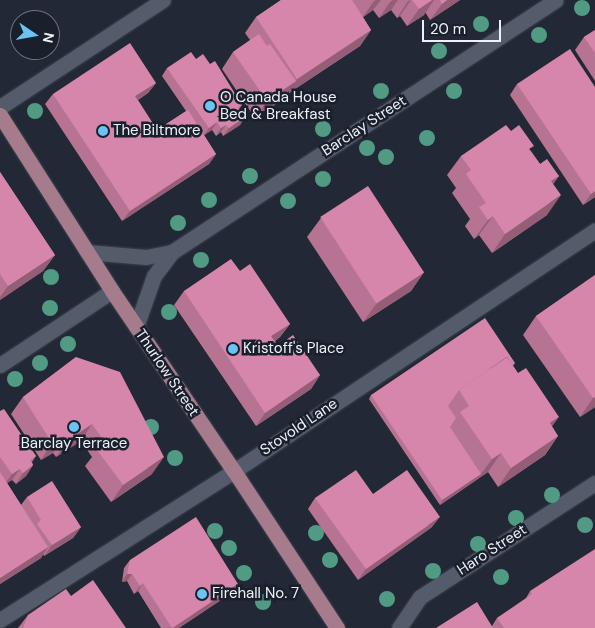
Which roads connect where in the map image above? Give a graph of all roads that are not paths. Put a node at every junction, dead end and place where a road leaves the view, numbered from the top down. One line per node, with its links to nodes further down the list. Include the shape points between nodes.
1 (163, 0): 3 (street)
2 (556, 0): 7 (street, Barclay Street)
3 (0, 108)
4 (0, 115): 6 (main road, Thurlow Street)
5 (595, 230): 11 (street, Stovold Lane)
6 (87, 252): 7 (street, Barclay Street, via 146,257); 8 (main road, Thurlow Street)
7 (172, 252): 9 (street, Barclay Street, via 154,276)
8 (112, 291): 9 (main road, Thurlow Street); 10 (street)
9 (136, 327): 11 (main road, Thurlow Street)
10 (0, 365)
11 (234, 471): 13 (street, Stovold Lane); 14 (main road, Thurlow Street)
12 (595, 483): 15 (street, Haro Street, via 420,597)
13 (0, 620)
14 (336, 628)
15 (399, 628)

